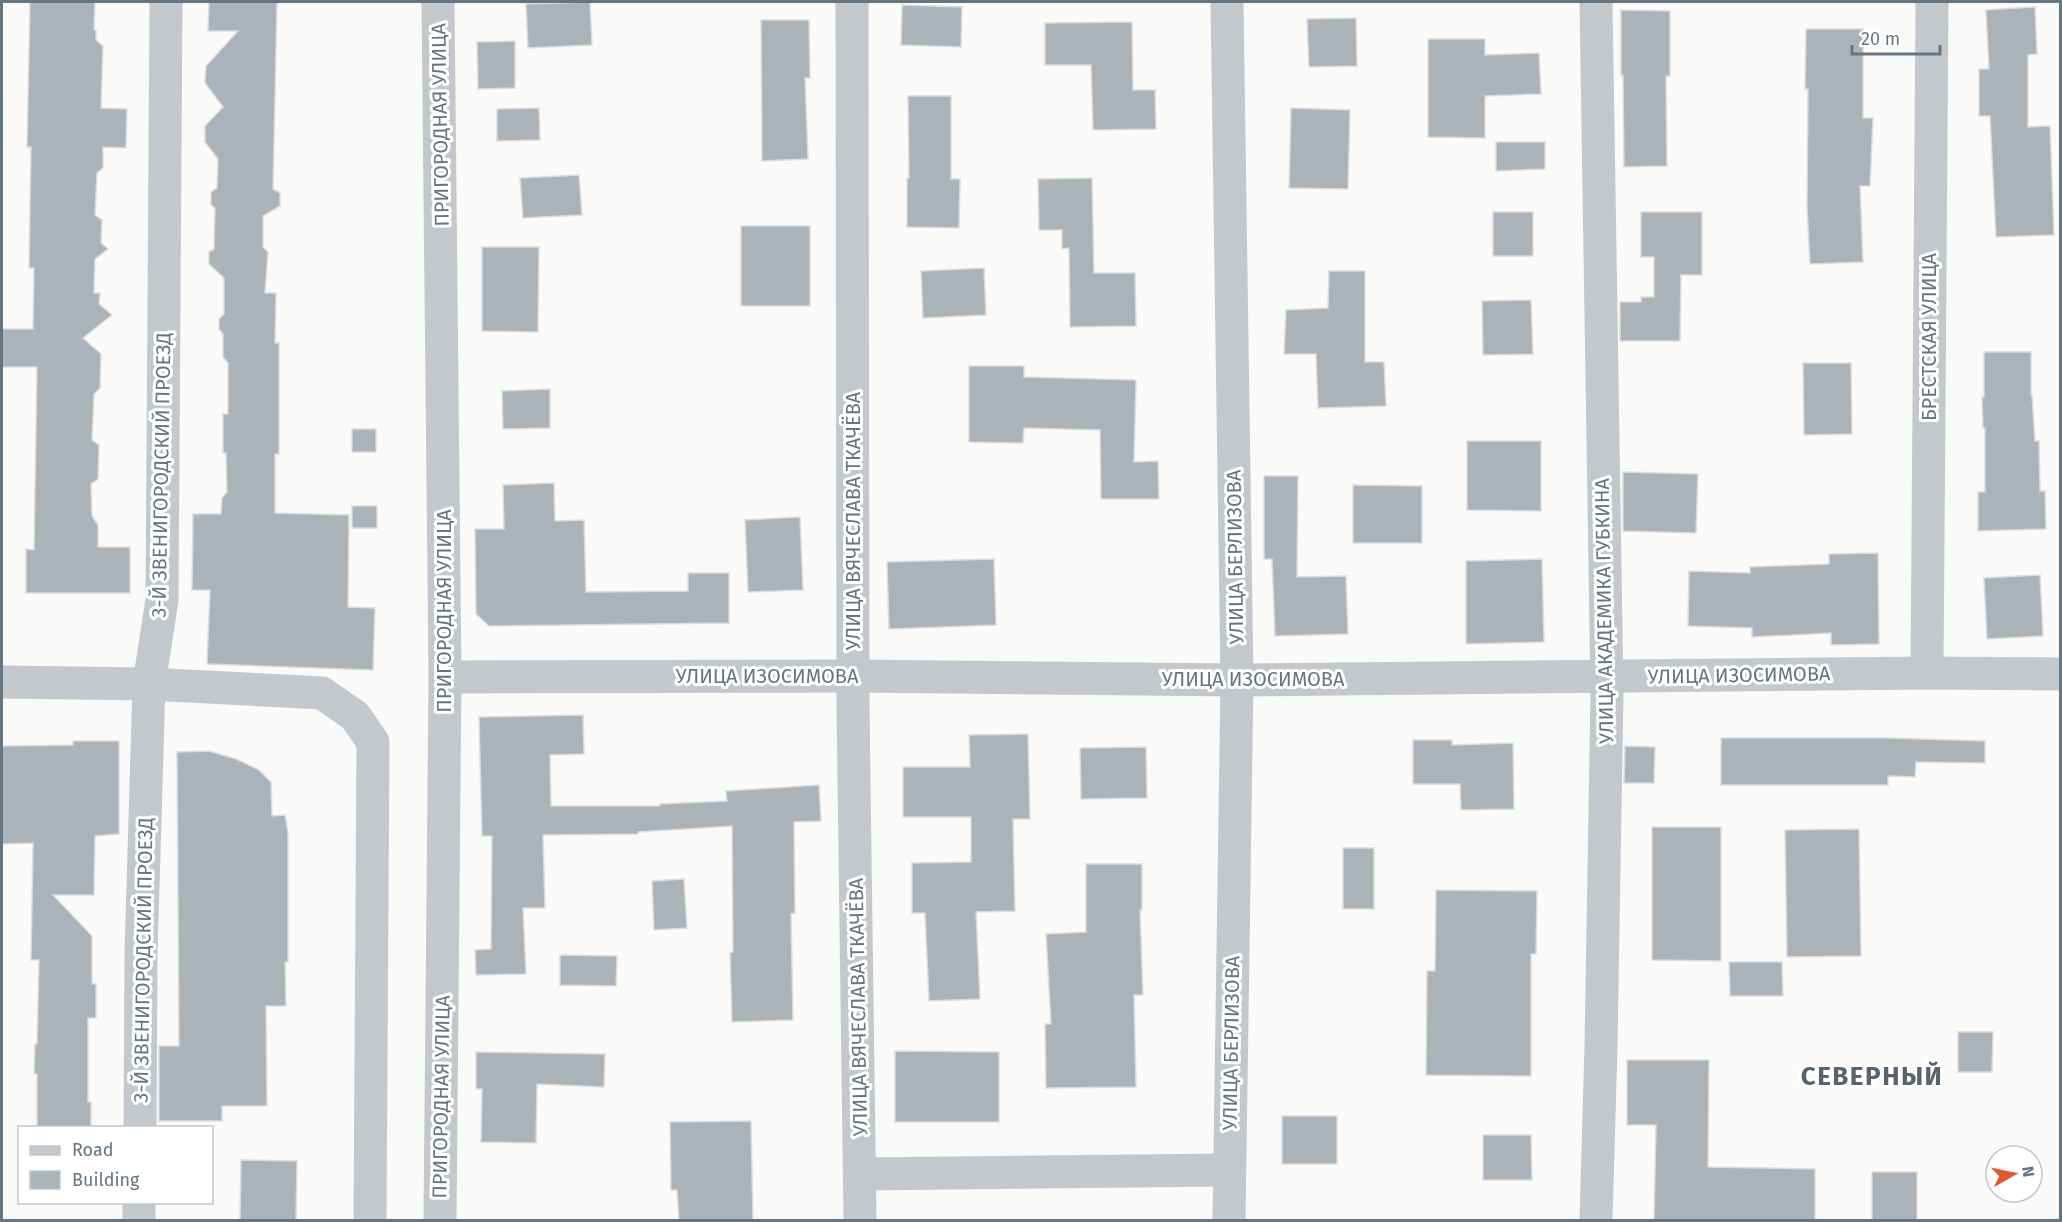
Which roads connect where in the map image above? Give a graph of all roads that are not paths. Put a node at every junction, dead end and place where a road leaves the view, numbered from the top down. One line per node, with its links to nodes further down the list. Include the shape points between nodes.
1 (166, 2): 14 (street, 3-Й ЗВЕНИГОРОДСКИЙ ПРОЕЗД, via 162,600)
2 (438, 2): 11 (street, ПРИГОРОДНАЯ УЛИЦА)
3 (852, 2): 9 (street, УЛИЦА ВЯЧЕСЛАВА ТКАЧЁВА)
4 (1227, 2): 12 (street, УЛИЦА БЕРЛИЗОВА)
5 (1596, 2): 10 (street, УЛИЦА АКАДЕМИКА ГУБКИНА)
6 (1932, 2): 7 (street, БРЕСТСКАЯ УЛИЦА)
7 (1927, 673): 8 (street, УЛИЦА ИЗОСИМОВА); 10 (street, УЛИЦА ИЗОСИМОВА)
8 (2061, 674)
9 (853, 676): 11 (street, УЛИЦА ИЗОСИМОВА); 12 (street, УЛИЦА ИЗОСИМОВА); 17 (street, УЛИЦА ВЯЧЕСЛАВА ТКАЧЁВА)
10 (1606, 676): 12 (street, УЛИЦА ИЗОСИМОВА); 24 (street, УЛИЦА АКАДЕМИКА ГУБКИНА)
11 (445, 677): 21 (street, ПРИГОРОДНАЯ УЛИЦА)
12 (1237, 680): 16 (street, УЛИЦА БЕРЛИЗОВА)
13 (2, 682): 14 (street)
14 (149, 684): 15 (street, 3-Й ЗВЕНИГОРОДСКИЙ ПРОЕЗД); 20 (street, via 322,693 355,716 373,741)
15 (140, 1126)
16 (1229, 1170): 17 (street); 23 (street, УЛИЦА БЕРЛИЗОВА)
17 (860, 1174): 22 (street, УЛИЦА ВЯЧЕСЛАВА ТКАЧЁВА)
18 (139, 1204): 19 (street)
19 (139, 1221)
20 (370, 1221)
21 (440, 1221)
22 (860, 1221)
23 (1228, 1221)
24 (1596, 1221)

